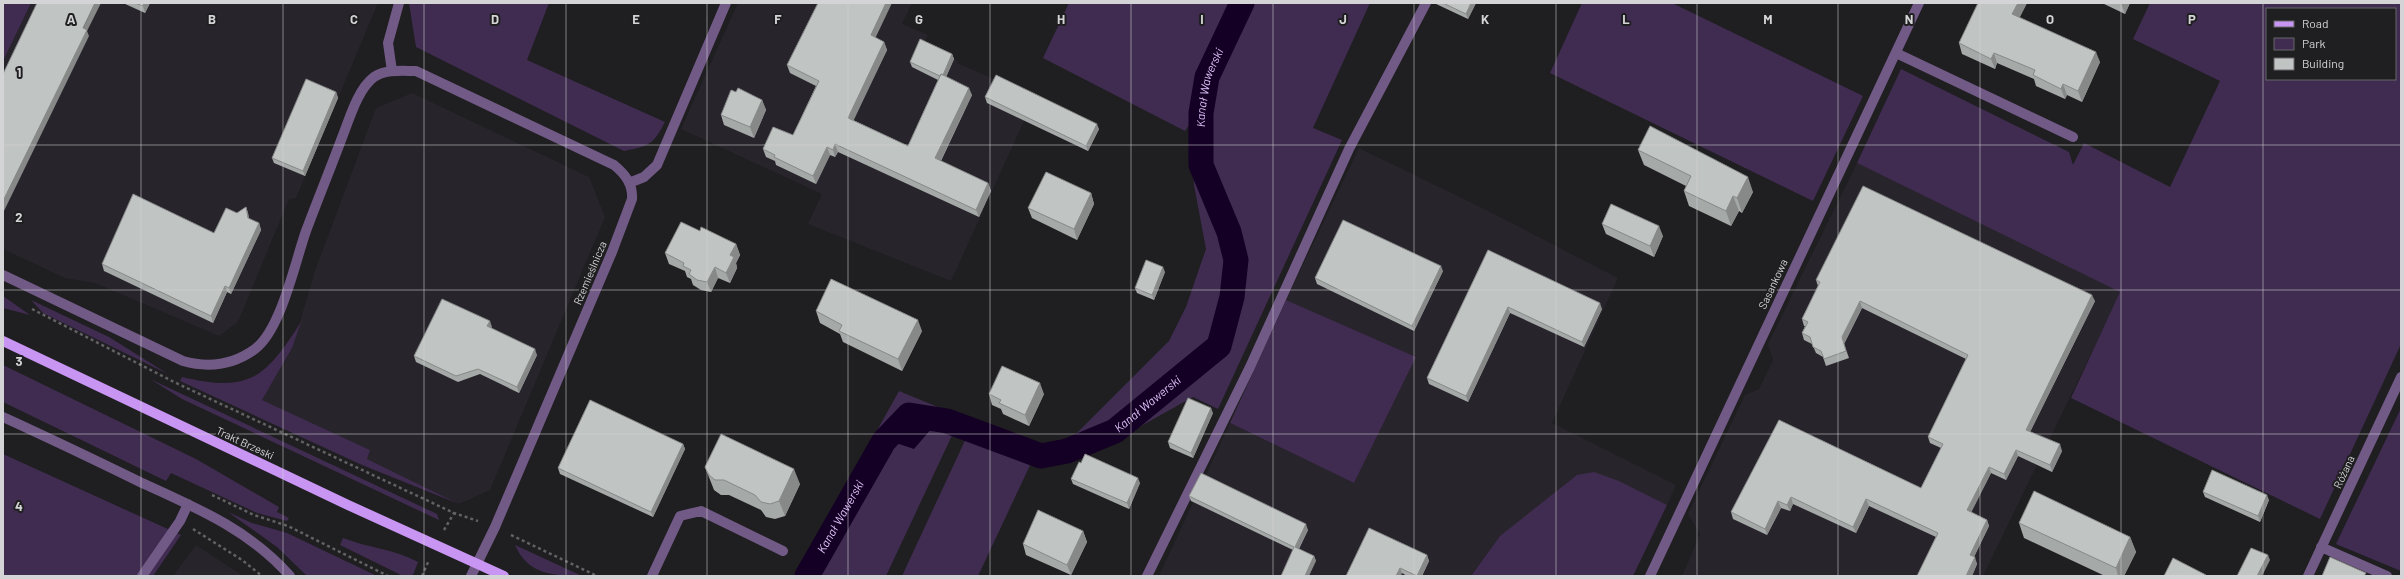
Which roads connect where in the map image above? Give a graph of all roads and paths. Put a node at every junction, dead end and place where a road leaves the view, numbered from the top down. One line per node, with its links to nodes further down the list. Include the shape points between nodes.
1 (400, 3): 6 (street, via 388,43)
2 (726, 3): 8 (street, via 657,165 644,177)
3 (1426, 3): 29 (street, via 1348,149 1250,367)
4 (1919, 3): 5 (street, Sasankowa)
5 (1896, 53): 7 (street); 30 (street, Sasankowa)
6 (392, 71): 8 (street, via 416,71 607,162 624,174); 9 (street, via 374,77 356,101 306,232 276,322 256,349 214,365 198,365 183,361)
7 (2073, 137)
8 (629, 183): 17 (street, Rzemieślnicza, via 633,190 632,199 612,252)
9 (3, 275)
10 (29, 307): 17 (path, via 37,314 174,382 454,513)
11 (3, 341): 20 (main road, Trakt Brzeski)
12 (2401, 378): 18 (street, Różana)
13 (3, 417): 15 (street)
14 (205, 492): 24 (path, via 254,515 288,526)
15 (188, 504): 16 (street); 23 (street, via 242,532 274,557)
16 (180, 521): 21 (street); 22 (path, via 242,560)
17 (495, 527): 20 (street, Rzemieślnicza); 27 (path)
18 (2322, 547): 31 (street, Różana); 32 (street)
19 (783, 551): 28 (street, via 701,511 680,516)
20 (477, 564): 25 (street); 26 (main road, Trakt Brzeski)
21 (142, 576)
22 (262, 576)
23 (290, 576)
24 (388, 576)
25 (471, 576)
26 (504, 576)
27 (597, 576)
28 (652, 576)
29 (1148, 576)
30 (1650, 576)
31 (2308, 576)
32 (2388, 576)

